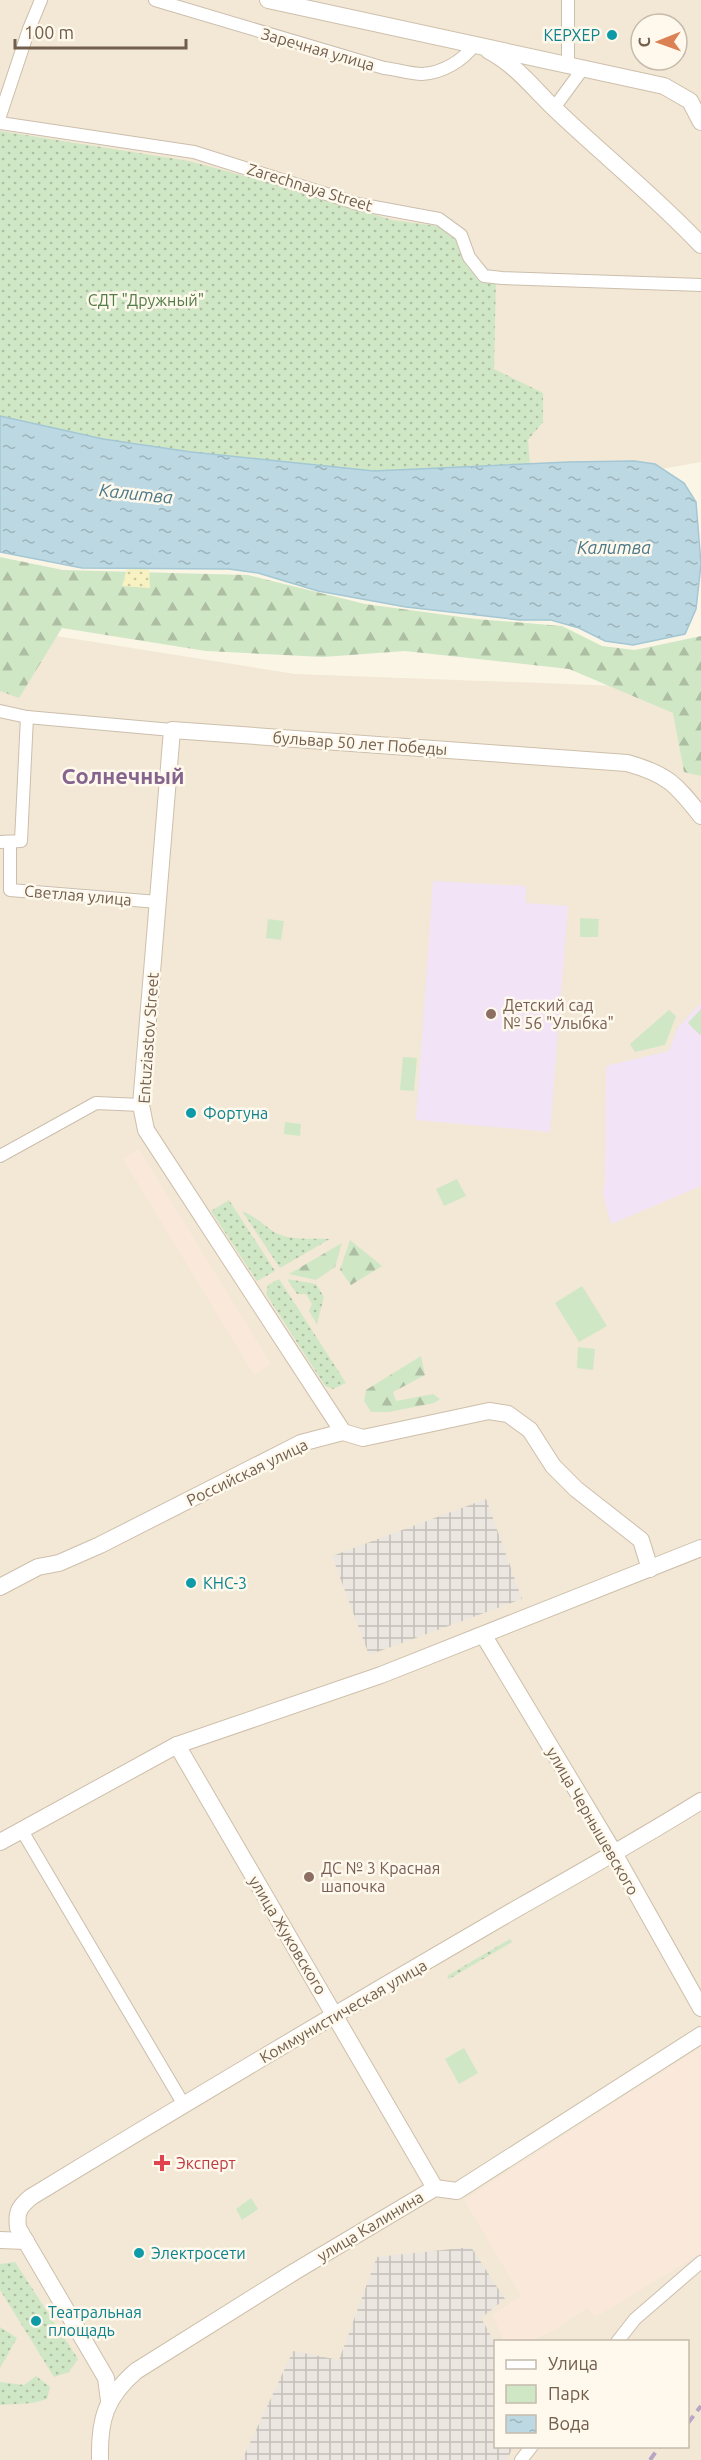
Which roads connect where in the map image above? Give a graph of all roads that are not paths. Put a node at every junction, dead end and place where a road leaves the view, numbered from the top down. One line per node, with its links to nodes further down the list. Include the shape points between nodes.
1 (41, 0): 9 (street)
2 (155, 0): 5 (street, Заречная улица, via 384,68 422,74 454,65)
3 (268, 0): 5 (street)
4 (568, 0): 6 (street)
5 (475, 44): 6 (street); 8 (street, via 518,71)
6 (576, 66): 7 (street, via 664,86); 8 (street)
7 (695, 101): 10 (street)
8 (554, 108): 12 (street)
9 (0, 116)
10 (701, 122)
11 (0, 123): 13 (street, Zarechnaya Street, via 194,152 358,204 439,219 461,235 469,257 484,276)
12 (698, 237)
13 (701, 285)
14 (0, 711): 15 (street, бульвар 50 лет Победы)
15 (27, 717): 16 (street, бульвар 50 лет Победы); 18 (street, via 21,841)
16 (172, 730): 17 (street, бульвар 50 лет Победы, via 627,763 655,770 678,787); 19 (street, Entuziastov Street)
17 (701, 816)
18 (5, 842): 19 (street, Светлая улица, via 10,890)
19 (158, 902): 20 (street, Entuziastov Street)
20 (141, 1105): 21 (street, via 96,1103); 22 (street, Entuziastov Street, via 146,1130)
21 (0, 1156)
22 (343, 1432): 24 (street, Российская улица, via 363,1438 489,1411 508,1414 530,1430 554,1466 576,1489 641,1540); 25 (street, Российская улица, via 301,1443 100,1545 59,1563 38,1567)
23 (701, 1548): 24 (street)
24 (650, 1569): 26 (street)
25 (0, 1587)
26 (484, 1635): 27 (street); 31 (street, улица Чернышевского)
27 (177, 1745): 29 (street); 34 (street, улица Жуковского)
28 (701, 1801): 31 (street, Коммунистическая улица)
29 (21, 1829): 30 (street); 36 (street)
30 (0, 1842)
31 (614, 1854): 32 (street, улица Чернышевского); 34 (street, Коммунистическая улица)
32 (695, 1984): 33 (street, улица Чернышевского)
33 (701, 2008)
34 (336, 2015): 36 (street, Коммунистическая улица); 37 (street, улица Жуковского)
35 (701, 2035): 37 (street, улица Калинина, via 456,2191)
36 (184, 2105): 39 (street, Коммунистическая улица, via 19,2206 18,2228)
37 (435, 2188): 42 (street, улица Калинина, via 136,2371)
38 (0, 2240): 39 (street)
39 (26, 2241): 42 (street, via 106,2378)
40 (701, 2262): 41 (street, via 635,2319)
41 (619, 2340)
42 (109, 2401): 44 (street, via 100,2429)
43 (530, 2448): 45 (street)
44 (100, 2460)
45 (521, 2460)

